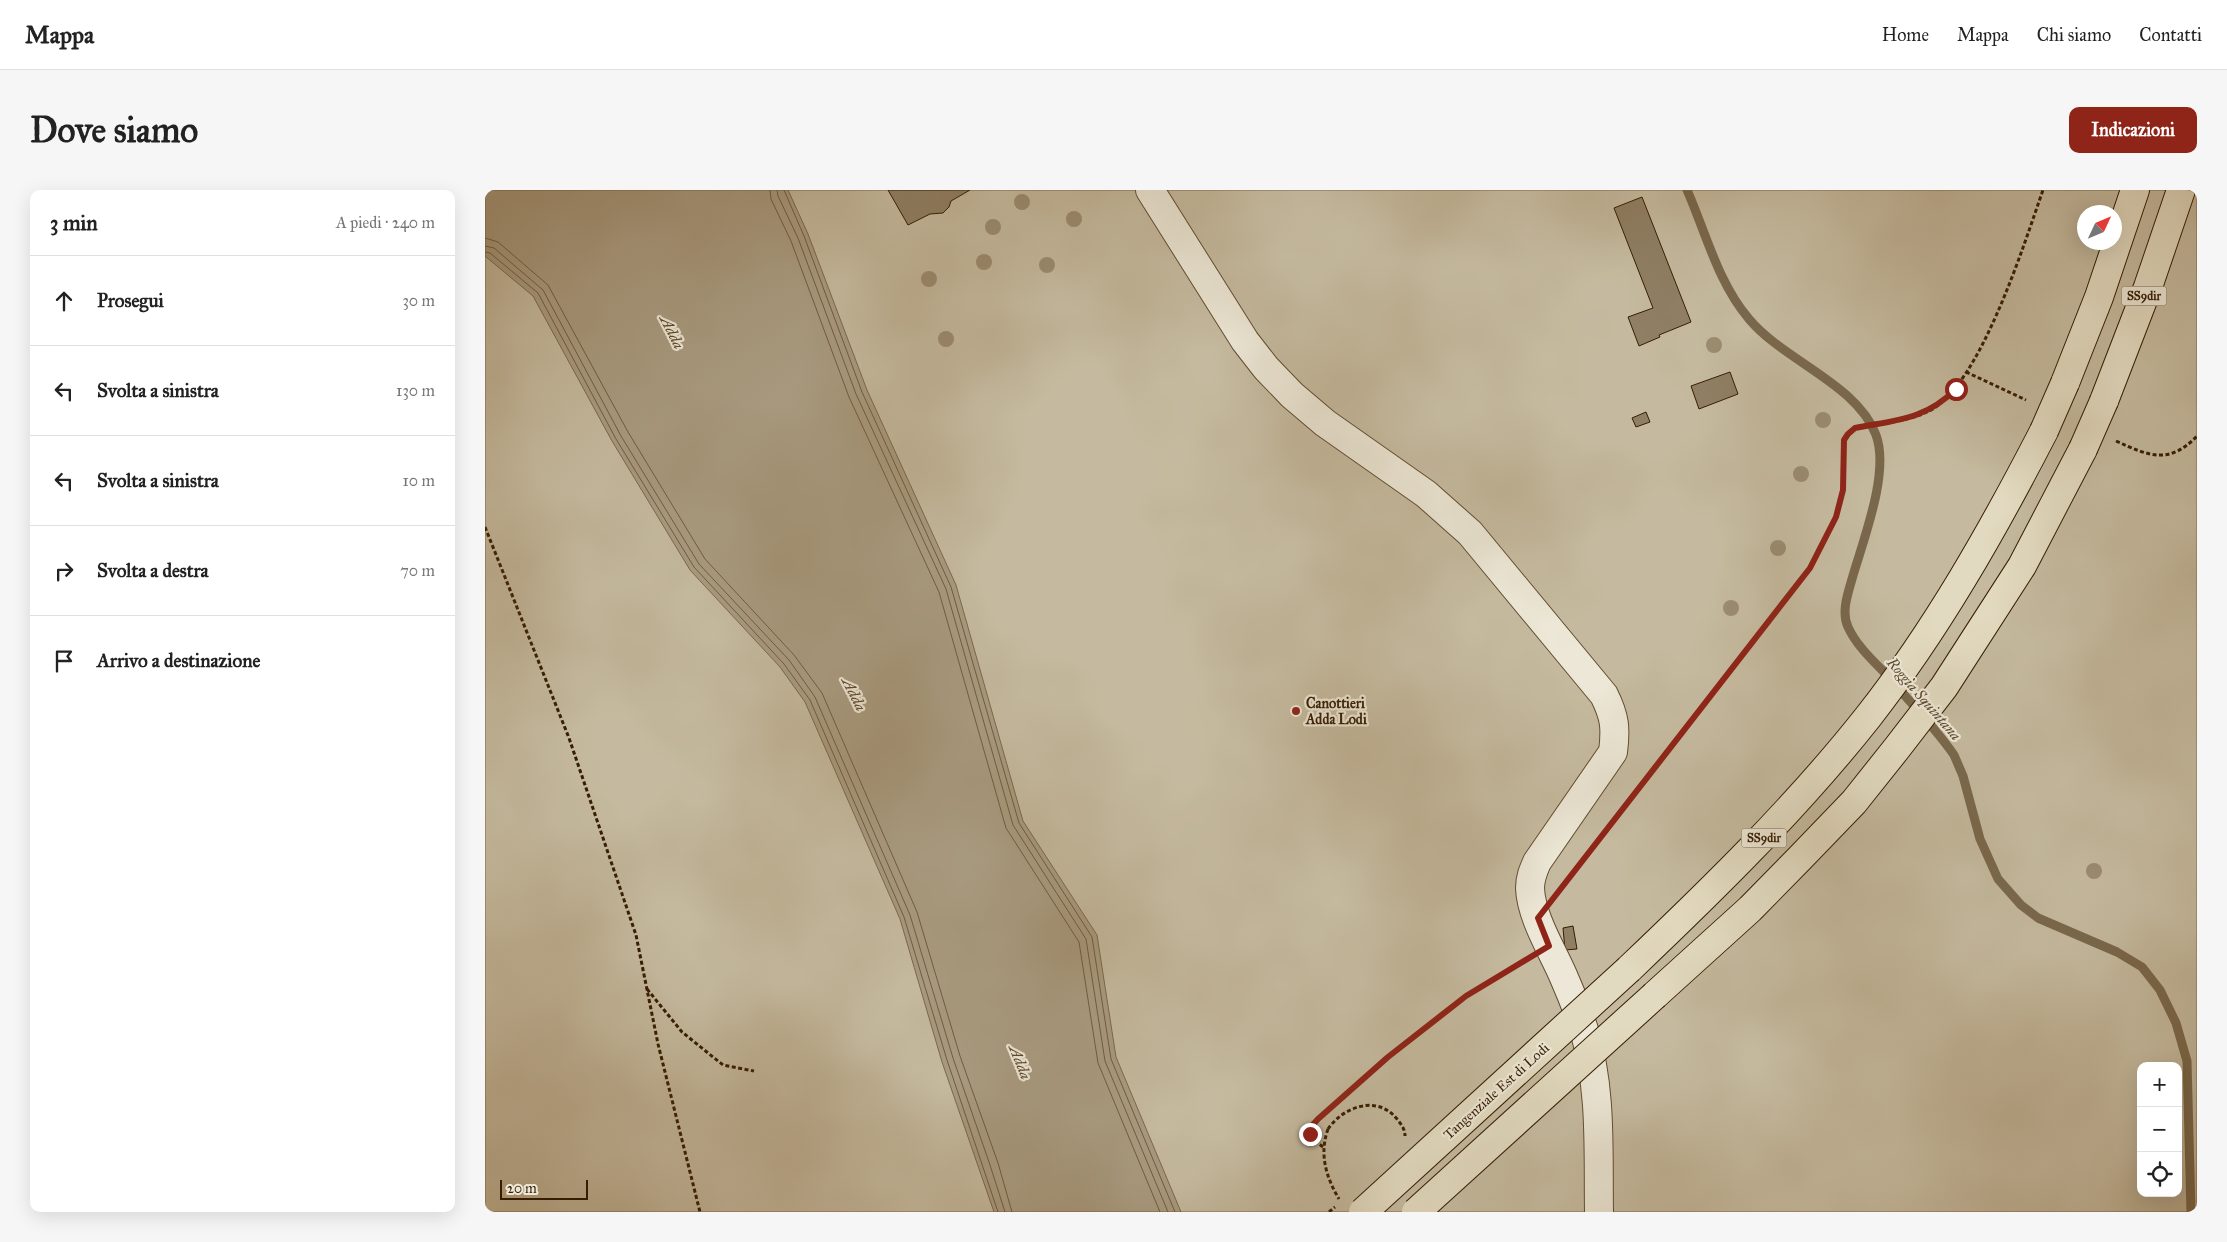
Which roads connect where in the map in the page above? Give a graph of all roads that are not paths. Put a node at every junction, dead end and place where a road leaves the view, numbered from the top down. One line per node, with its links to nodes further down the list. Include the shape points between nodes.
1 (1150, 190): 6 (street, via 1245,341 1266,368 1325,424 1426,494 1470,533 1604,695 1613,715 1613,752 1537,862 1530,888 1538,918 1584,1030 1596,1082)
2 (2135, 190): 4 (highway, Tangenziale Est di Lodi / SS9dir, bridge, via 2099,297 2044,431 1973,561 1892,684 1817,780 1762,840 1629,969)
3 (2181, 190): 5 (highway, SS9dir, bridge, via 2105,401 2083,449 2022,566 1921,717 1854,802 1750,909)
4 (1350, 1206)
5 (1416, 1212)
6 (1599, 1212)

